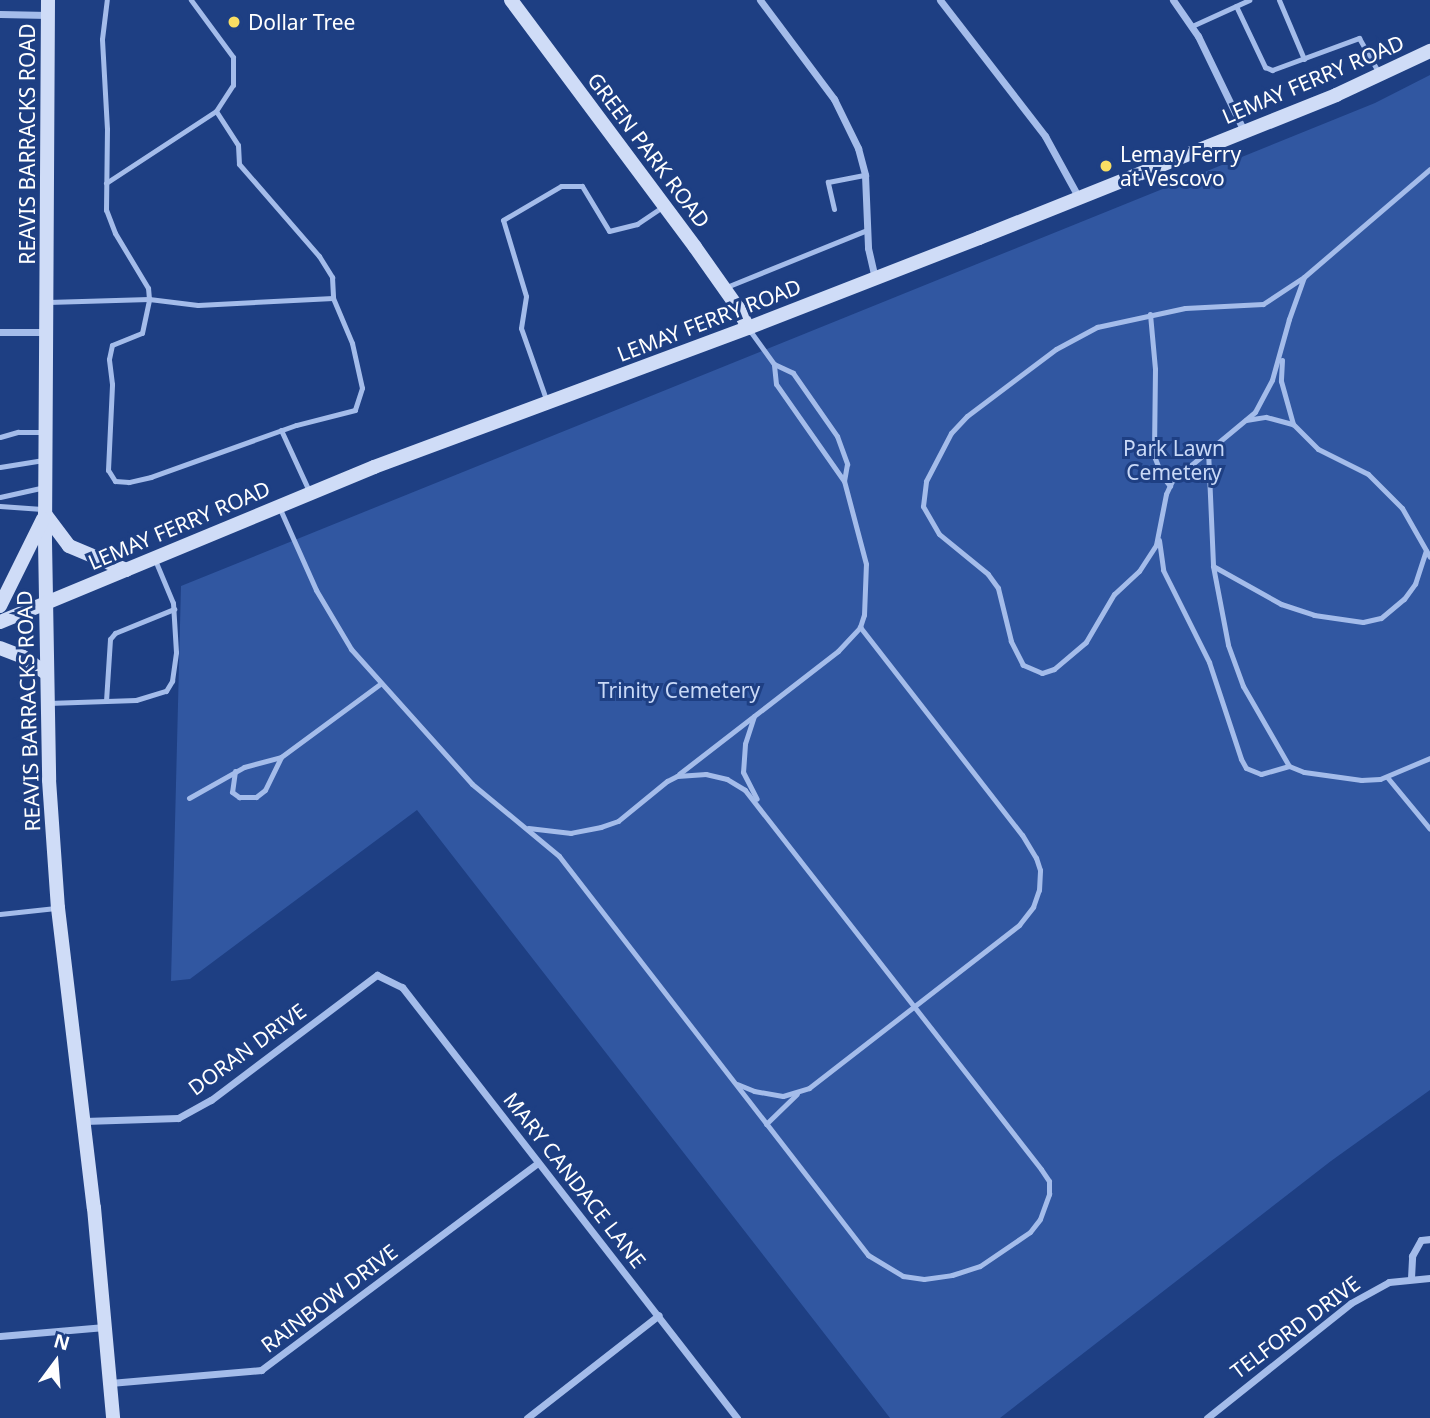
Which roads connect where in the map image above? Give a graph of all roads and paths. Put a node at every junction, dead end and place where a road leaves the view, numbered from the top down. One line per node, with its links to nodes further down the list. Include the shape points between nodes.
1 (48, 0): 12 (main road, REAVIS BARRACKS ROAD)
2 (107, 0): 21 (lane, via 102,39)
3 (191, 0): 17 (lane, via 233,57 233,85)
4 (511, 0): 23 (main road, GREEN PARK ROAD)
5 (760, 0): 20 (street, via 834,99 858,148)
6 (940, 0): 22 (street, via 1045,136)
7 (1249, 0): 10 (lane)
8 (1279, 0): 15 (lane)
9 (1176, 1): 13 (street)
10 (1236, 6): 13 (lane); 15 (lane, via 1265,66 1272,69)
11 (0, 14): 12 (street)
12 (48, 15): 31 (main road, REAVIS BARRACKS ROAD)
13 (1192, 26): 18 (street)
14 (1430, 51): 16 (main road, LEMAY FERRY ROAD)
15 (1304, 59): 16 (lane, via 1359,38)
16 (1380, 76): 18 (main road, LEMAY FERRY ROAD)
17 (216, 111): 21 (lane); 29 (lane, via 238,145 239,164 319,256 332,277)
18 (1244, 132): 22 (main road, LEMAY FERRY ROAD)
19 (1430, 169): 26 (lane)
20 (865, 176): 24 (lane, via 828,182); 25 (street)
21 (106, 183): 30 (lane, via 106,210 148,288)
22 (1079, 198): 27 (main road, LEMAY FERRY ROAD)
23 (664, 205): 28 (main road, GREEN PARK ROAD); 38 (lane, via 637,224 609,231 582,186 561,186 503,220 526,296 521,328)
24 (834, 209)
25 (867, 230): 27 (street); 28 (lane)
26 (1304, 277): 32 (lane, via 1263,304); 36 (lane)
27 (876, 279): 33 (main road, LEMAY FERRY ROAD)
28 (724, 288): 33 (main road, GREEN PARK ROAD)
29 (333, 298): 30 (lane, via 198,305); 41 (lane, via 352,343 362,388 355,410)
30 (149, 299): 31 (lane); 41 (lane, via 142,333 112,345 109,359 108,470 115,481 151,477)
31 (48, 302): 35 (main road, REAVIS BARRACKS ROAD)
32 (1150, 314): 48 (lane, via 1154,456); 55 (lane, via 1097,327 1077,337 967,416 939,453 926,481 923,506 939,534 988,574 998,588 1016,655 1031,671 1042,673 1064,663 1086,642 1114,594 1148,560)
33 (748, 328): 37 (lane); 38 (main road, LEMAY FERRY ROAD)
34 (0, 332): 35 (street)
35 (48, 332): 42 (main road, REAVIS BARRACKS ROAD)
36 (1282, 353): 39 (lane, via 1263,398); 40 (lane, via 1281,381)
37 (775, 364): 47 (lane, via 776,384); 47 (lane, via 793,373 837,436 847,464)
38 (548, 403): 50 (main road, LEMAY FERRY ROAD)
39 (1246, 420): 40 (lane, via 1266,417); 44 (lane)
40 (1293, 424): 56 (lane, via 1318,449 1368,474 1386,489)
41 (281, 430): 50 (lane)
42 (47, 432): 43 (lane, via 18,432); 45 (main road, REAVIS BARRACKS ROAD)
43 (0, 438)
44 (1208, 450): 48 (lane); 58 (lane)
45 (46, 460): 46 (lane); 49 (main road, REAVIS BARRACKS ROAD)
46 (0, 467)
47 (844, 481): 64 (lane, via 866,565 866,602)
48 (1170, 486): 55 (lane)
49 (45, 487): 51 (lane); 54 (main road, REAVIS BARRACKS ROAD)
50 (309, 493): 53 (main road, LEMAY FERRY ROAD)
51 (0, 497)
52 (0, 506): 54 (lane)
53 (279, 506): 57 (main road, LEMAY FERRY ROAD); 67 (lane, via 316,590 351,649)
54 (45, 512): 59 (main road, via 69,546); 60 (main road, REAVIS BARRACKS ROAD); 61 (main road)
55 (1159, 537): 73 (lane, via 1163,570 1209,662 1241,759 1247,768 1261,774)
56 (1428, 554): 58 (lane, via 1404,599 1381,618 1363,622 1314,615 1281,604)
57 (154, 558): 59 (main road, LEMAY FERRY ROAD); 62 (lane)
58 (1213, 566): 73 (lane, via 1235,666)
59 (125, 570): 60 (main road, LEMAY FERRY ROAD)
60 (46, 603): 63 (main road, LEMAY FERRY ROAD); 66 (main road, REAVIS BARRACKS ROAD)
61 (0, 606)
62 (174, 609): 68 (lane, via 114,632); 68 (lane, via 176,652 166,691 136,700)
63 (0, 622)
64 (860, 627): 70 (lane, via 838,651); 84 (lane, via 1022,835 1040,870 1036,899 1019,925)
65 (0, 648): 66 (main road)
66 (47, 674): 69 (main road, REAVIS BARRACKS ROAD)
67 (380, 684): 71 (lane); 79 (lane, via 472,784)
68 (106, 701): 69 (lane)
69 (48, 703): 81 (main road, REAVIS BARRACKS ROAD)
70 (754, 716): 75 (lane); 78 (lane, via 743,772)
71 (281, 757): 74 (lane); 74 (lane, via 265,790 256,797 239,797 233,792)
72 (1430, 758): 76 (lane)
73 (1289, 766): 76 (lane, via 1342,779)
74 (235, 771): 77 (lane)
75 (677, 776): 78 (lane, via 706,774 727,779); 79 (lane, via 618,821 601,827 571,834)
76 (1387, 776): 80 (lane)
77 (189, 798)
78 (762, 808): 84 (lane)
79 (527, 828): 85 (lane, via 559,856)
80 (1430, 829)
81 (58, 908): 82 (lane); 87 (main road, REAVIS BARRACKS ROAD)
82 (0, 914)
83 (377, 975): 87 (street, DORAN DRIVE, via 211,1100 178,1118); 89 (street, MARY CANDACE LANE, via 402,987)
84 (913, 1004): 86 (lane); 88 (lane, via 1049,1181 1046,1205 1030,1232 980,1266 924,1279 903,1276 868,1255)
85 (734, 1082): 86 (lane, via 770,1094); 88 (lane)
86 (797, 1094): 88 (lane)
87 (84, 1121): 94 (main road, REAVIS BARRACKS ROAD)
88 (766, 1124)
89 (538, 1163): 93 (street, MARY CANDACE LANE); 96 (street, RAINBOW DRIVE, via 261,1370)
90 (1430, 1239): 91 (street, via 1421,1240 1412,1256)
91 (1411, 1278): 92 (street, TELFORD DRIVE); 100 (street, TELFORD DRIVE, via 1389,1282 1351,1303)
92 (1430, 1278)
93 (659, 1315): 98 (street); 99 (street, MARY CANDACE LANE)
94 (105, 1327): 95 (street); 96 (main road, REAVIS BARRACKS ROAD)
95 (0, 1336)
96 (110, 1383): 97 (main road, REAVIS BARRACKS ROAD)
97 (113, 1418)
98 (527, 1418)
99 (737, 1418)
100 (1207, 1418)

